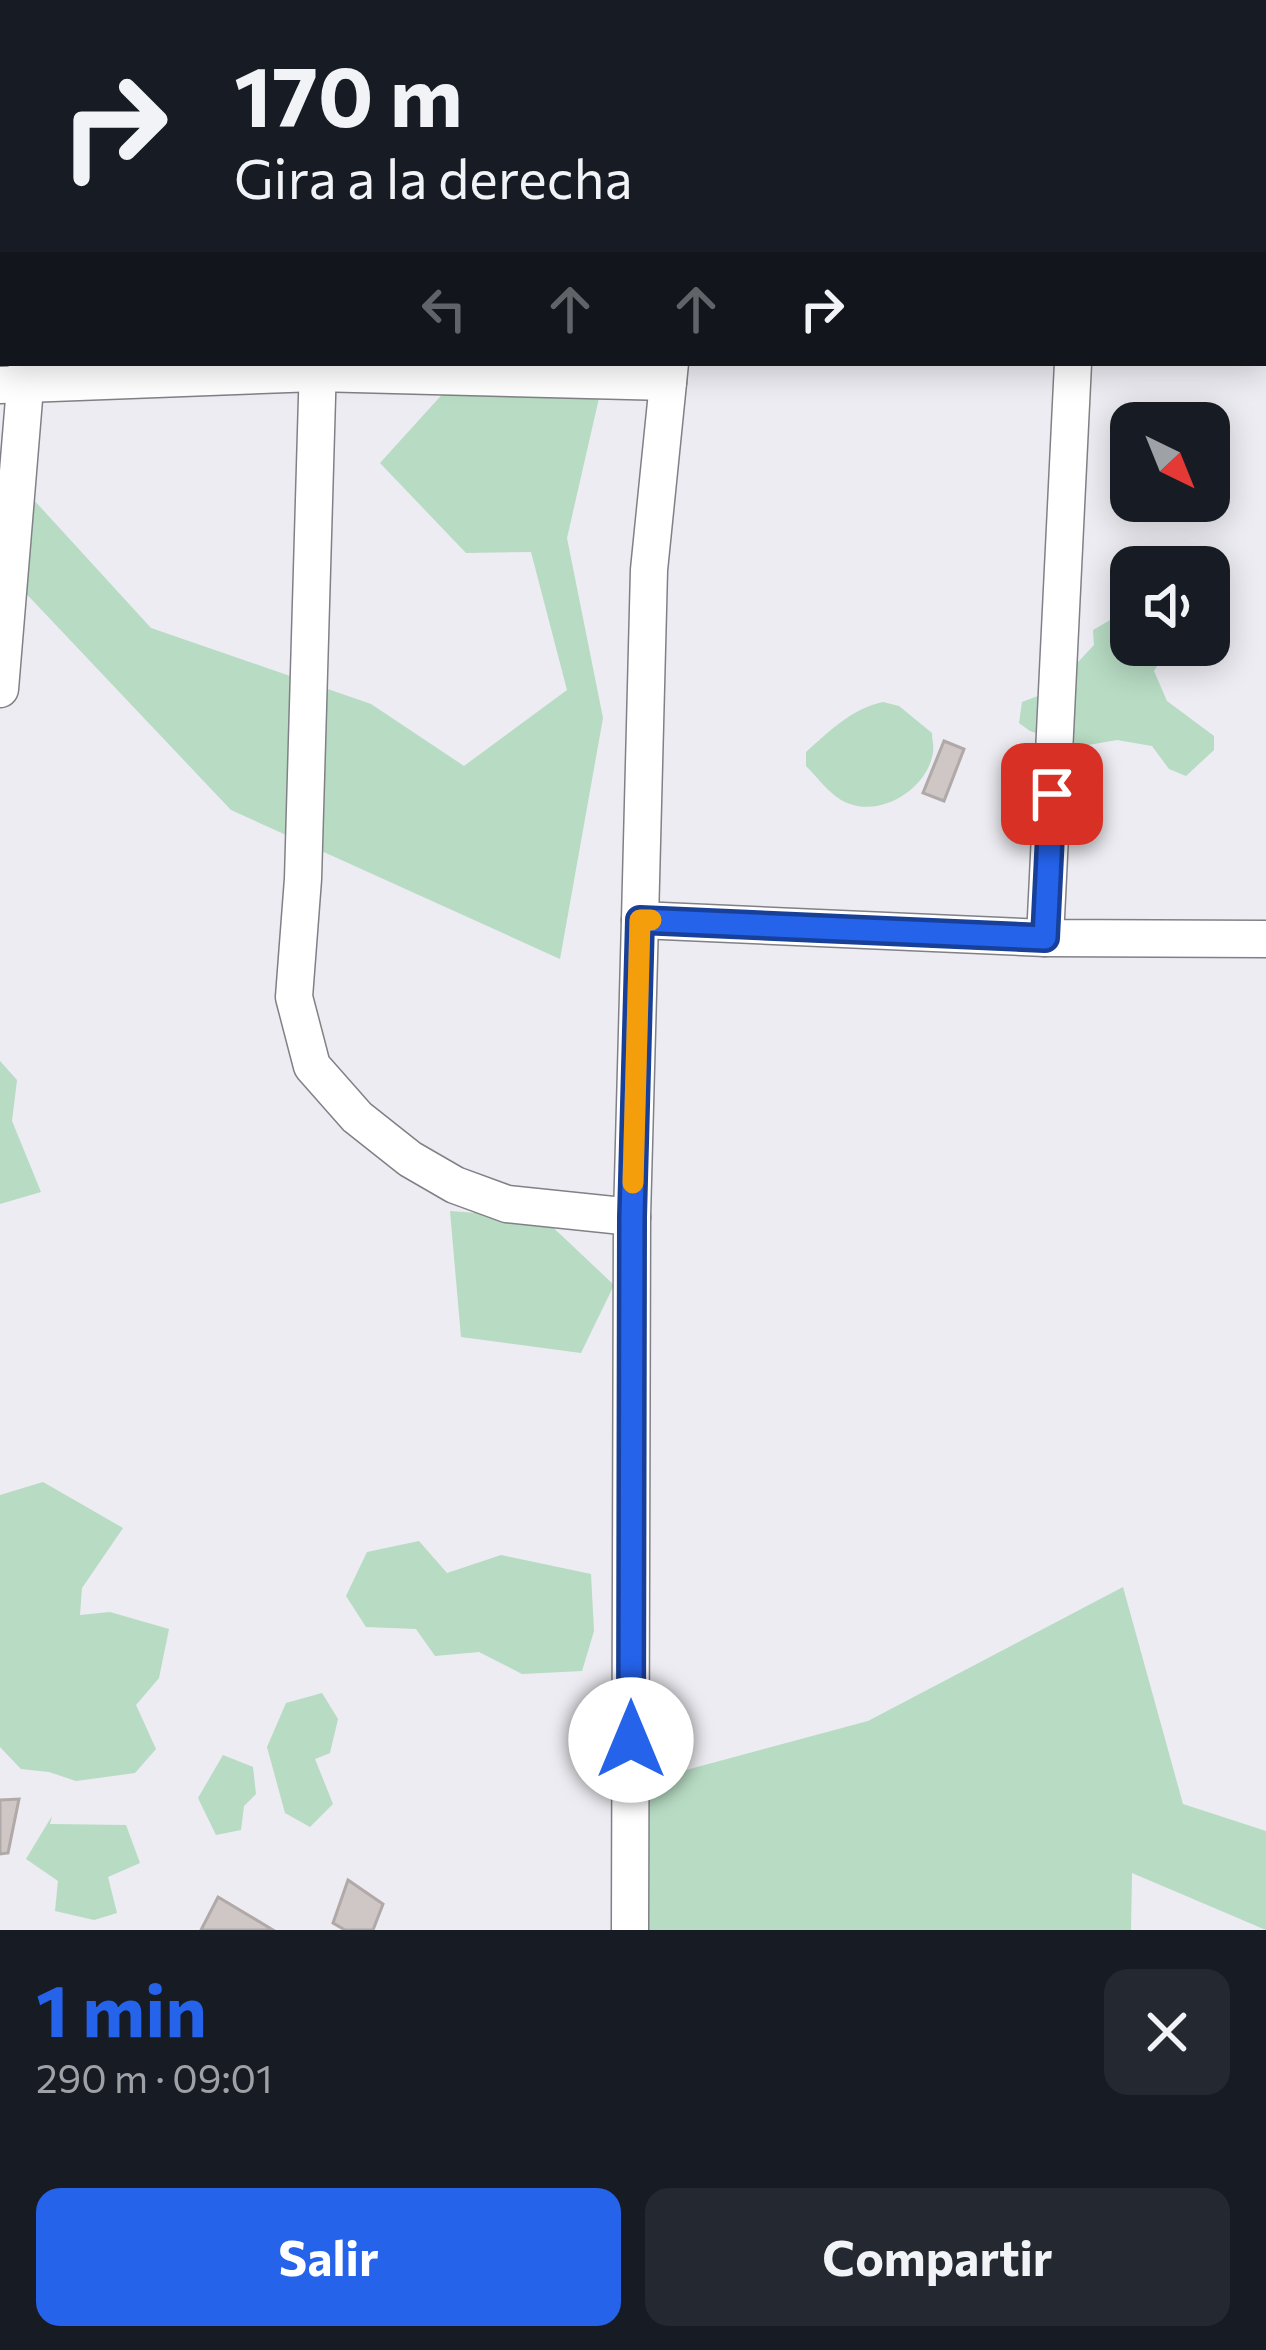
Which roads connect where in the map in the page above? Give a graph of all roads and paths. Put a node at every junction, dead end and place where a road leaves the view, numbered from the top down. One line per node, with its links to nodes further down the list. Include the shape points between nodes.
1 (1073, 366): 7 (street)
2 (317, 368): 3 (street); 4 (street); 9 (street, via 295,997 312,1066 357,1117 455,1185 507,1204)
3 (669, 373): 6 (street, via 649,570)
4 (18, 377): 5 (street)
5 (0, 689)
6 (640, 920): 7 (street); 9 (street)
7 (1045, 938): 8 (street)
8 (1266, 939)
9 (632, 1217): 10 (street)
10 (630, 1930)

